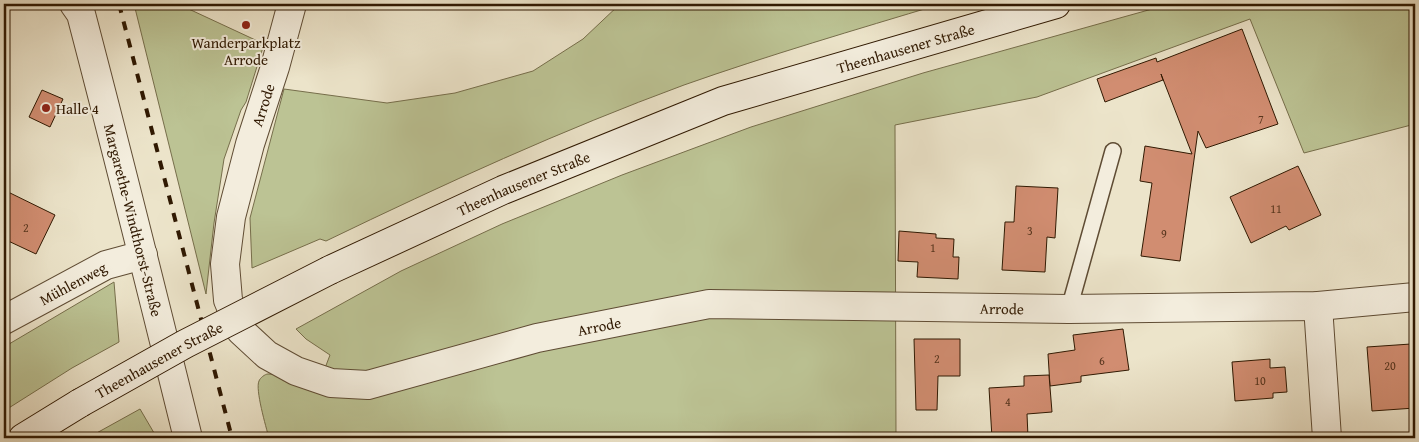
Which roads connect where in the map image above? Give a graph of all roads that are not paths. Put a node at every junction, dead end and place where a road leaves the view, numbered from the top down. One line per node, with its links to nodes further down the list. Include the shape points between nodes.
1 (74, 4): 5 (street, Margarethe-Windthorst-Straße, via 81,14)
2 (292, 4): 8 (street, Arrode, via 231,217 226,264 228,300 241,331 267,355 296,371 331,383 368,384 537,338 709,304)
3 (1056, 4): 10 (street, Theenhausener Straße, bridge, via 723,102 503,190 330,270 185,344)
4 (1113, 151): 8 (lane)
5 (143, 255): 9 (street, Mühlenweg, via 106,265); 11 (street, Margarethe-Windthorst-Straße)
6 (1415, 297): 7 (street, Arrode)
7 (1318, 306): 8 (street, Arrode); 12 (street)
8 (1069, 309)
9 (4, 320)
10 (22, 438)
11 (188, 438)
12 (1327, 438)

